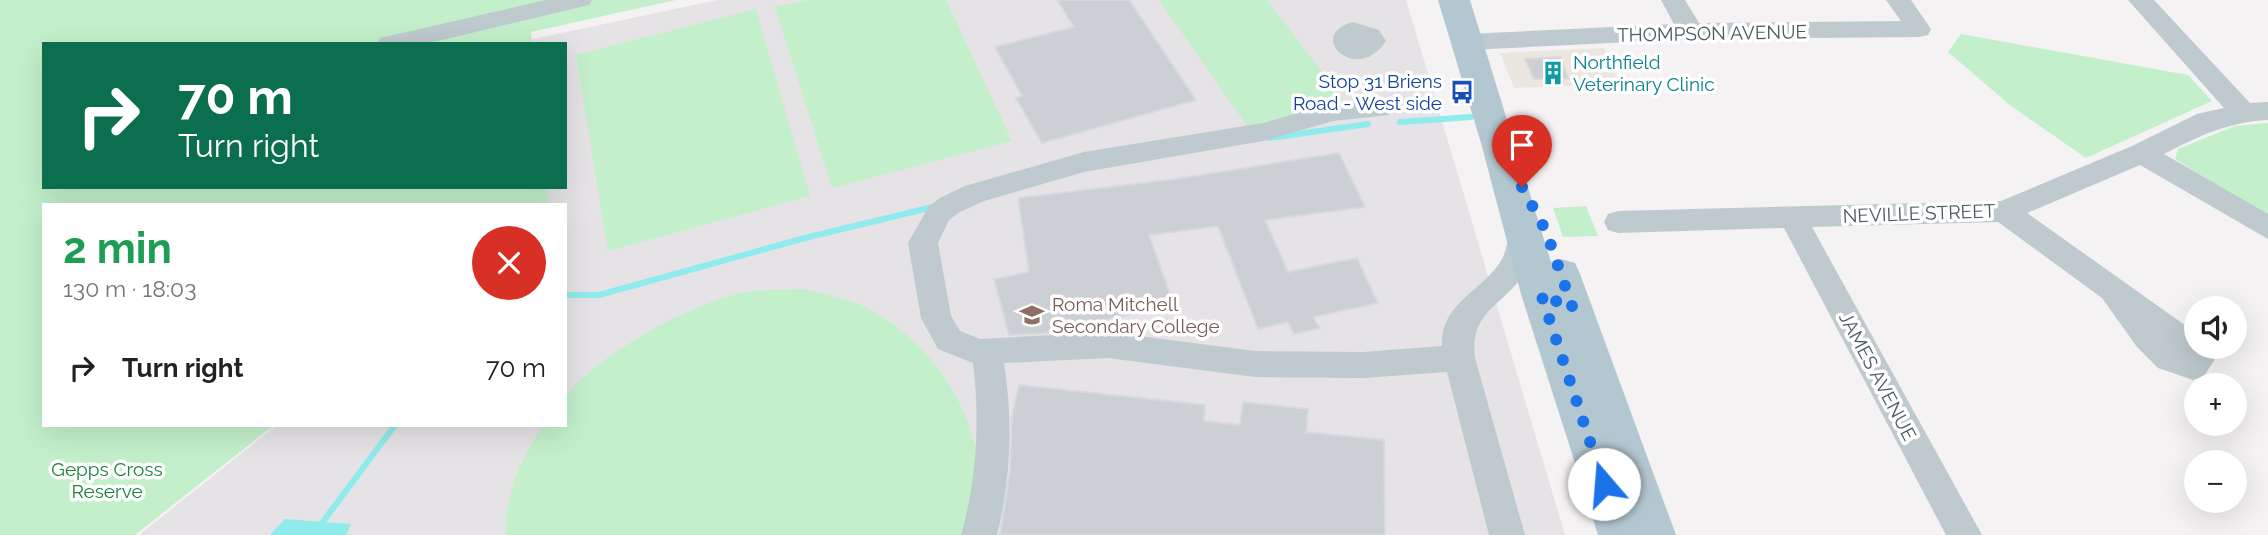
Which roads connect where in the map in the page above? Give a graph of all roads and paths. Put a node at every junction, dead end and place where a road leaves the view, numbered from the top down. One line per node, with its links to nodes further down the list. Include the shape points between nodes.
1 (580, 0): 7 (street)
2 (1454, 0): 8 (main road)
3 (1674, 0): 6 (street)
4 (1898, 0): 6 (street, THOMPSON AVENUE, via 1919,29)
5 (2140, 0): 10 (street)
6 (1691, 31): 8 (street, THOMPSON AVENUE)
7 (398, 42)
8 (1468, 42): 11 (main road)
9 (1380, 109): 21 (street, via 1333,112 1263,132 1084,162 975,193 950,205 933,222 923,243 936,318 948,340)
10 (2255, 112): 12 (street, NEVILLE STREET, via 2206,121)
11 (1499, 143): 17 (main road); 19 (main road, via 1546,231)
12 (2142, 153): 13 (street, NEVILLE STREET); 16 (street)
13 (2004, 211): 14 (street, NEVILLE STREET); 18 (street)
14 (1792, 216): 15 (street, NEVILLE STREET); 27 (street, JAMES AVENUE)
15 (1618, 222)
16 (2268, 228)
17 (1523, 236): 19 (main road); 20 (street, via 1514,266)
18 (2113, 290)
19 (1557, 301): 20 (street); 25 (main road); 26 (main road)
20 (1478, 302): 22 (street, via 1464,315 1458,332)
21 (987, 352): 22 (street, via 1108,345 1223,361 1310,366); 23 (street, via 995,411)
22 (1459, 358): 24 (street)
23 (979, 535)
24 (1507, 535)
25 (1621, 535)
26 (1653, 535)
27 (1964, 535)

